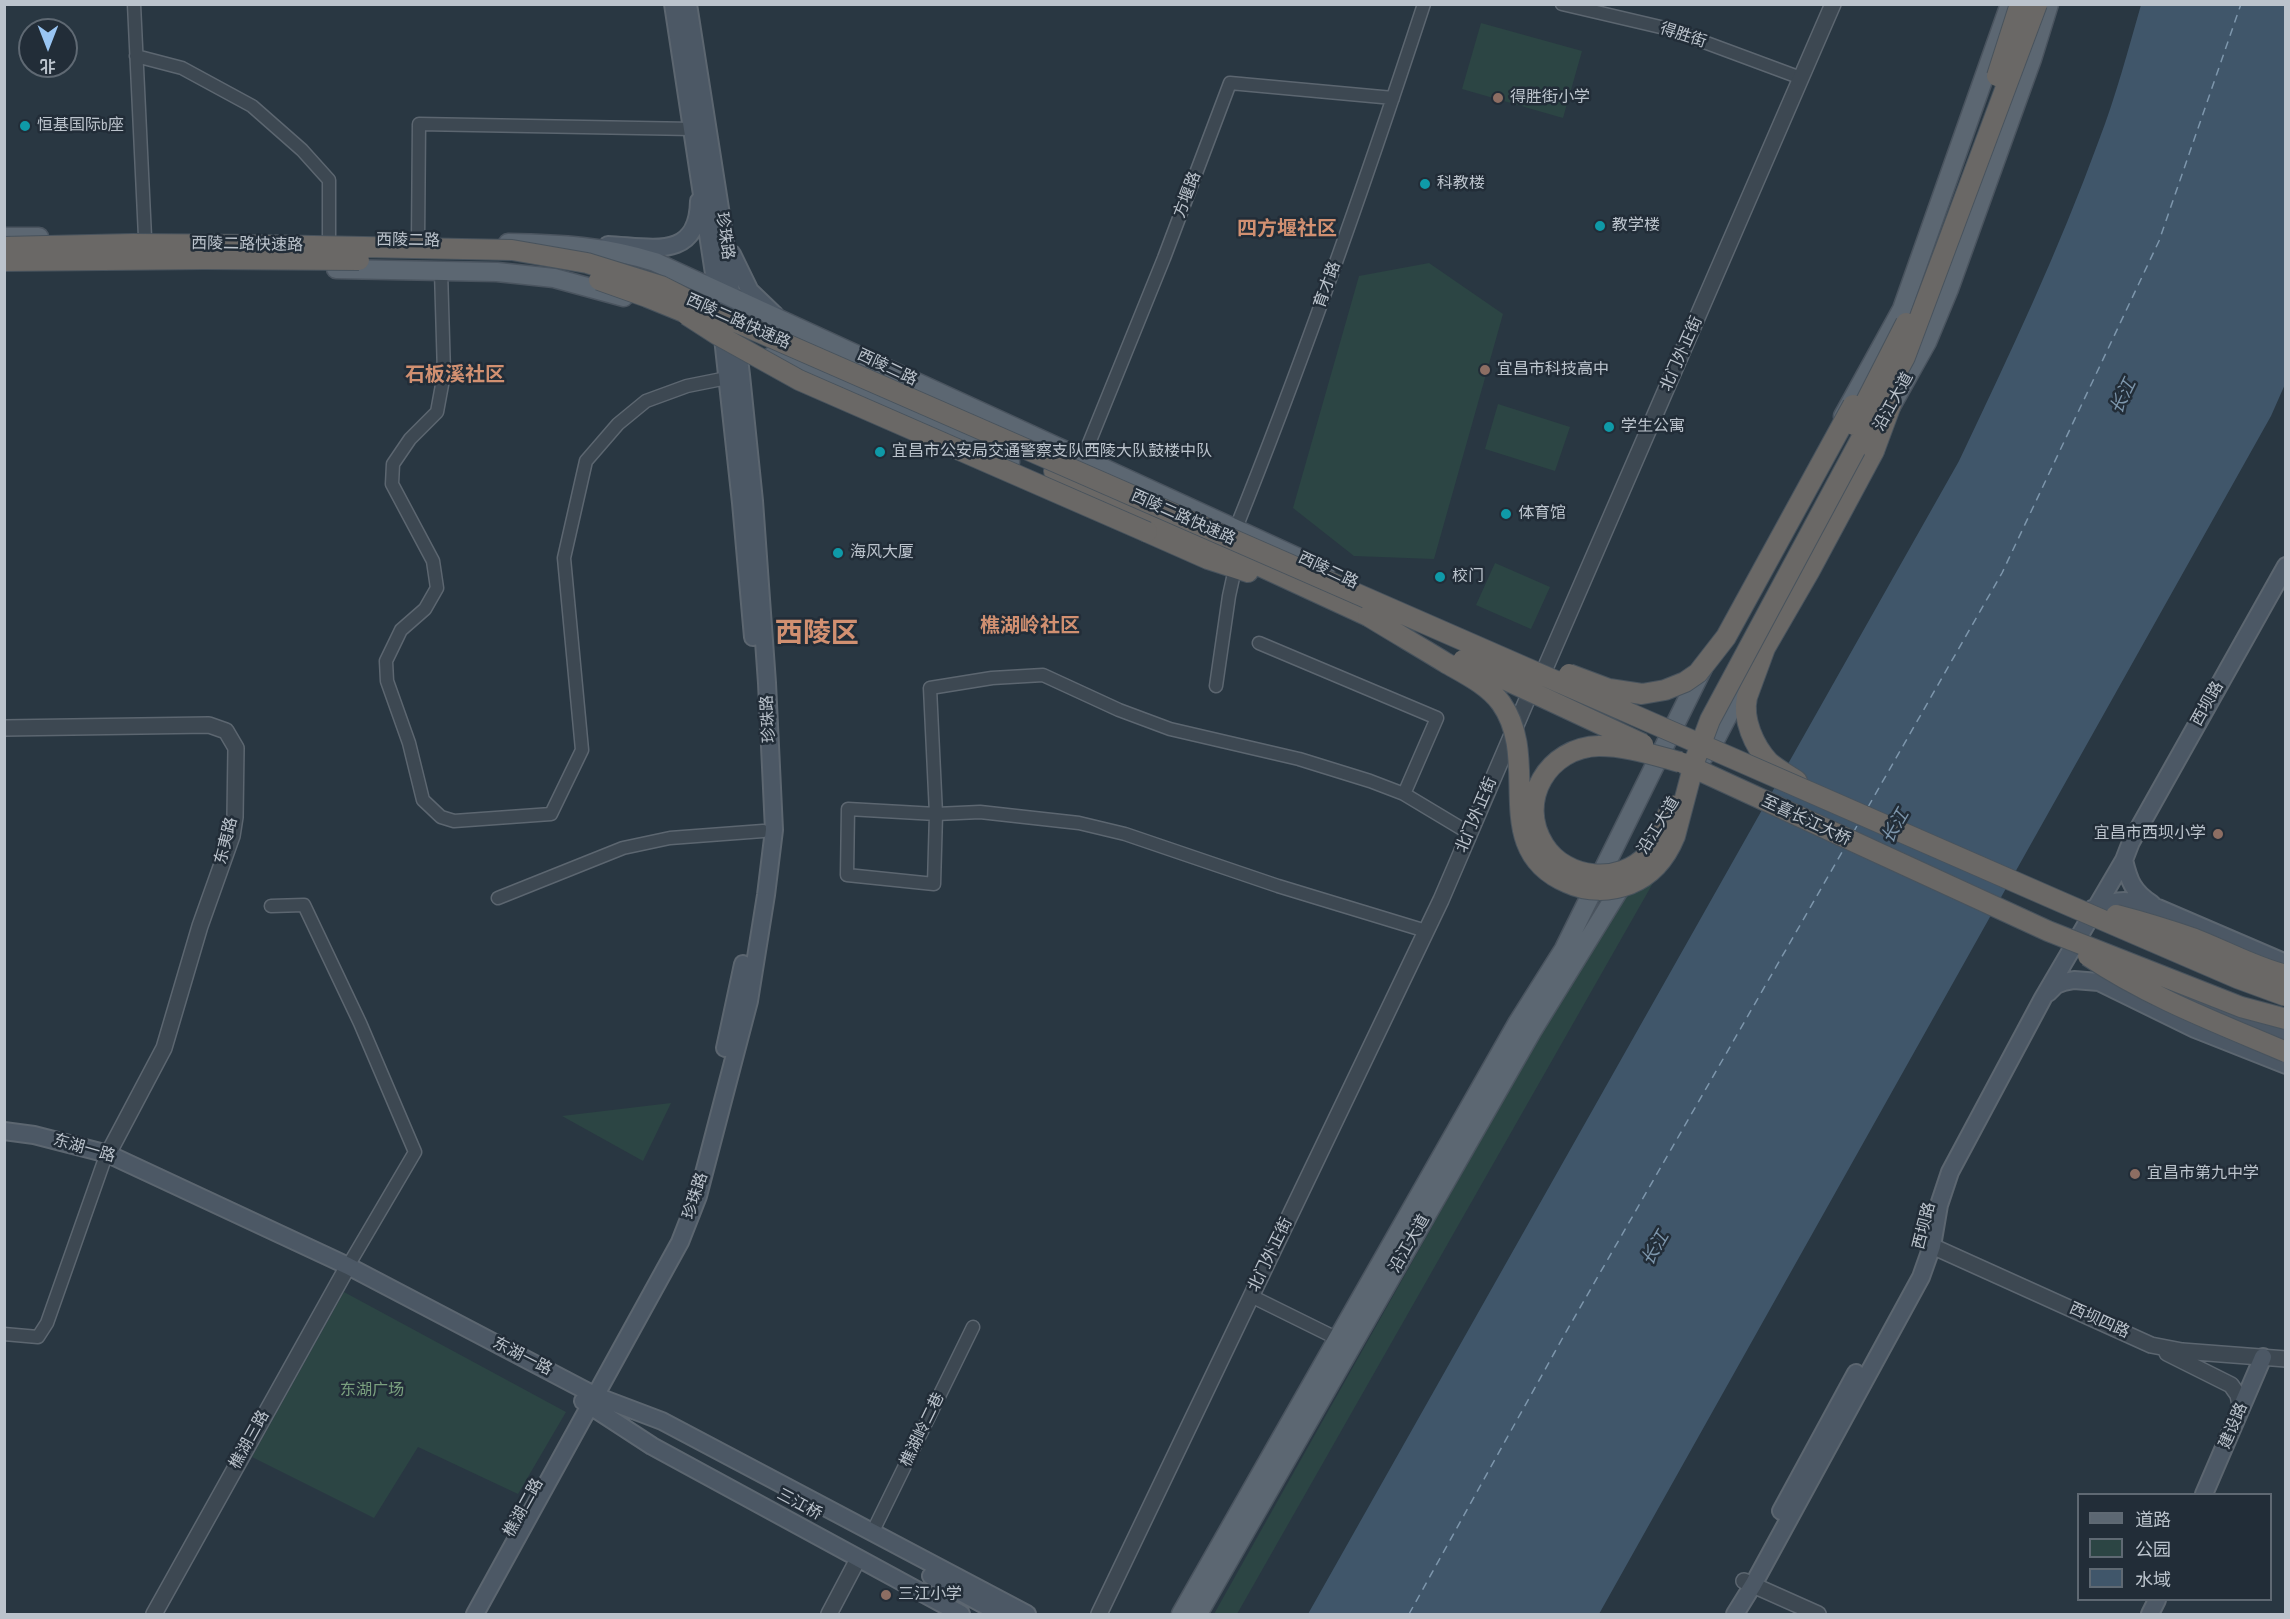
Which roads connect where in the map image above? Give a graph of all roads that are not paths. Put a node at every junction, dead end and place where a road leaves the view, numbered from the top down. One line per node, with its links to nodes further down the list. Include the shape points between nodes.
1 (134, 4): 11 (street)
2 (674, 4): 14 (main road, 珍珠路)
3 (688, 4): 16 (main road, 珍珠路)
4 (1424, 4): 13 (street, 育才路)
5 (1562, 4): 12 (street, 得胜街, via 1669,29)
6 (1833, 4): 12 (street, 北门外正街)
7 (2010, 4): 43 (main road, 沿江大道, via 1902,309 1715,644)
8 (2020, 4): 30 (highway, bridge, via 1981,127)
9 (2037, 4): 30 (highway, bridge)
10 (2049, 4): 45 (main road, 沿江大道, via 1927,342)
11 (136, 57): 18 (street); 19 (street, via 182,68 252,106 302,150 329,180)
12 (1801, 78): 40 (street, 北门外正街)
13 (1393, 99): 32 (street, 方堰路, via 1230,83); 33 (street, 育才路, via 1276,428)
14 (693, 129): 15 (main road, 珍珠路); 20 (street, via 419,124)
15 (698, 158): 21 (main road, via 699,211 693,230 680,244); 26 (main road, 珍珠路)
16 (724, 234): 26 (main road, 珍珠路); 28 (main road, via 750,291)
17 (4, 237): 18 (main road, 西陵二路)
18 (146, 237): 19 (main road, 西陵二路)
19 (329, 240): 20 (main road, 西陵二路)
20 (418, 241): 21 (main road, 西陵二路)
21 (572, 244): 26 (main road, 西陵二路, via 638,257)
22 (4, 247): 38 (highway, 西陵二路快速路, bridge, via 177,244 512,250 587,263 662,286 717,314)
23 (4, 261): 27 (highway, 西陵二路快速路, bridge, via 484,262 546,267 584,275)
24 (4, 269): 25 (main road, 西陵二路, via 147,266)
25 (441, 271): 29 (main road, 西陵二路, via 554,278 646,304); 31 (street, via 444,374 437,412 393,464 392,484 433,561 437,588 425,609 401,630 386,661 387,681 409,743 423,800 441,818 454,821 551,814 582,750 564,558 586,461 618,424 646,401 687,386)
26 (725, 293): 28 (main road, 西陵二路); 29 (main road, 珍珠路)
27 (680, 310): 34 (highway, bridge, via 799,380 1208,559); 37 (highway, 西陵二路快速路, bridge, via 939,419)
28 (778, 318): 32 (main road, 西陵二路)
29 (730, 338): 31 (main road, 珍珠路); 34 (main road, 西陵二路, via 1212,551); 84 (main road, 珍珠路, via 754,501 768,698 774,830 766,895 749,1001 698,1196 680,1242)
30 (1899, 353): 37 (highway, bridge, via 1710,720 1670,848 1652,870 1632,883 1608,890 1584,889 1562,881 1538,861 1528,849 1521,827 1520,765 1511,717 1477,681); 38 (highway, bridge, via 1870,379 1852,406 1726,637 1709,662 1685,682 1642,694 1609,688); 47 (highway, bridge, via 1701,714 1687,747 1664,826 1652,848 1628,869 1590,874 1566,866 1543,843 1535,822 1536,798 1540,780 1562,756 1597,746 1628,748); 49 (highway, bridge, via 1889,410 1874,451 1765,648 1746,705 1756,744 1770,763)
31 (727, 378): 51 (main road, 珍珠路, via 757,686)
32 (1083, 458): 33 (main road, 西陵二路)
33 (1236, 528): 40 (main road, 西陵二路)
34 (1235, 566): 36 (highway); 41 (street)
35 (2286, 566): 53 (main road, 西坝路)
36 (1266, 579): 42 (main road, 西陵二路)
37 (1368, 616): 47 (highway, 至喜长江大桥, bridge)
38 (1422, 623): 49 (highway, 至喜长江大桥, bridge)
39 (1259, 643): 48 (street, via 1437,718)
40 (1544, 671): 42 (street, 北门外正街); 43 (main road, 西陵二路)
41 (1216, 686)
42 (1529, 696): 46 (main road, 西陵二路); 52 (street, 北门外正街)
43 (1673, 727): 45 (main road, 西陵二路); 46 (main road, 沿江大道)
44 (4, 728): 75 (street, 东夷路, via 209,725 226,731 236,748 232,836 164,1048)
45 (1713, 744): 47 (main road, 沿江大道)
46 (1658, 756): 47 (main road, 西陵二路); 81 (main road, 沿江大道, via 1564,949 1518,1022)
47 (1687, 766): 61 (highway, 至喜长江大桥, bridge); 101 (main road, 沿江大道)
48 (1404, 794): 50 (street, via 1299,759 1170,729 1043,675 930,688); 52 (street)
49 (1822, 797): 56 (highway, 至喜长江大桥, bridge)
50 (936, 814): 50 (street, via 934,884 847,875 848,809); 60 (street, via 980,812 1079,823 1125,834)
51 (763, 831): 55 (street, via 670,838 623,848); 84 (main road, 珍珠路, via 737,999 687,1193 670,1237)
52 (1469, 833): 60 (street, 北门外正街)
53 (2131, 842): 54 (main road, 西坝路); 59 (main road, 西坝路)
54 (2124, 860): 58 (main road, via 2132,887); 59 (main road, 西坝路)
55 (498, 898)
56 (2061, 902): 64 (highway, bridge, via 2160,927); 67 (highway, 至喜长江大桥, bridge)
57 (270, 906): 77 (street, via 304,905 415,1152)
58 (2158, 908): 59 (main road, via 2115,901); 63 (main road)
59 (2090, 912): 62 (main road, 西坝路); 66 (main road, via 2238,973)
60 (1426, 931): 78 (street, 北门外正街)
61 (2048, 931): 69 (highway, 至喜长江大桥, bridge, via 2241,1007); 71 (highway, bridge, via 2157,996)
62 (2063, 955): 65 (main road); 68 (main road, 西坝路); 70 (main road); 76 (main road, 西坝路, via 1967,1116 1930,1206)
63 (2286, 963)
64 (2286, 975)
65 (2099, 982): 68 (main road, via 2064,982); 72 (main road, via 2195,1029)
66 (2286, 988)
67 (2286, 996)
68 (2043, 998): 76 (main road, 西坝路, via 1950,1172)
69 (2286, 1020)
70 (2286, 1035)
71 (2286, 1052)
72 (2286, 1065)
73 (4, 1131): 75 (main road, 东湖一路, via 34,1135)
74 (4, 1142): 75 (main road)
75 (106, 1159): 77 (main road, via 243,1228); 80 (street, via 47,1323 38,1337)
76 (1928, 1244): 82 (street, 西坝四路); 90 (main road, 西坝路, via 1921,1277)
77 (345, 1271): 84 (main road); 91 (street, 樵湖三路)
78 (1251, 1296): 81 (street); 99 (street, 北门外正街)
79 (973, 1327): 88 (street, 樵湖岭二巷)
80 (4, 1334)
81 (1338, 1339): 100 (main road, 沿江大道)
82 (2151, 1345): 83 (street, 西坝四路); 85 (street, via 2231,1385)
83 (2273, 1358): 85 (main road, 建设路); 87 (main road, 建设路)
84 (590, 1398): 88 (main road, via 662,1421); 89 (main road, via 652,1446); 92 (main road, 樵湖二路); 93 (main road, 樵湖二路); 96 (main road, 三江桥); 97 (main road, 三江桥)
85 (2241, 1410): 86 (main road, 建设路)
86 (2204, 1493)
87 (2213, 1493)
88 (872, 1533): 98 (main road)
89 (858, 1559): 94 (street); 95 (main road)
90 (1749, 1583): 102 (main road, 西坝路); 103 (main road, 西坝路); 104 (street)
91 (154, 1614)
92 (465, 1614)
93 (475, 1614)
94 (829, 1614)
95 (961, 1614)
96 (977, 1614)
97 (1001, 1614)
98 (1027, 1614)
99 (1099, 1614)
100 (1181, 1614)
101 (1198, 1614)
102 (1726, 1614)
103 (1735, 1614)
104 (1818, 1614)

